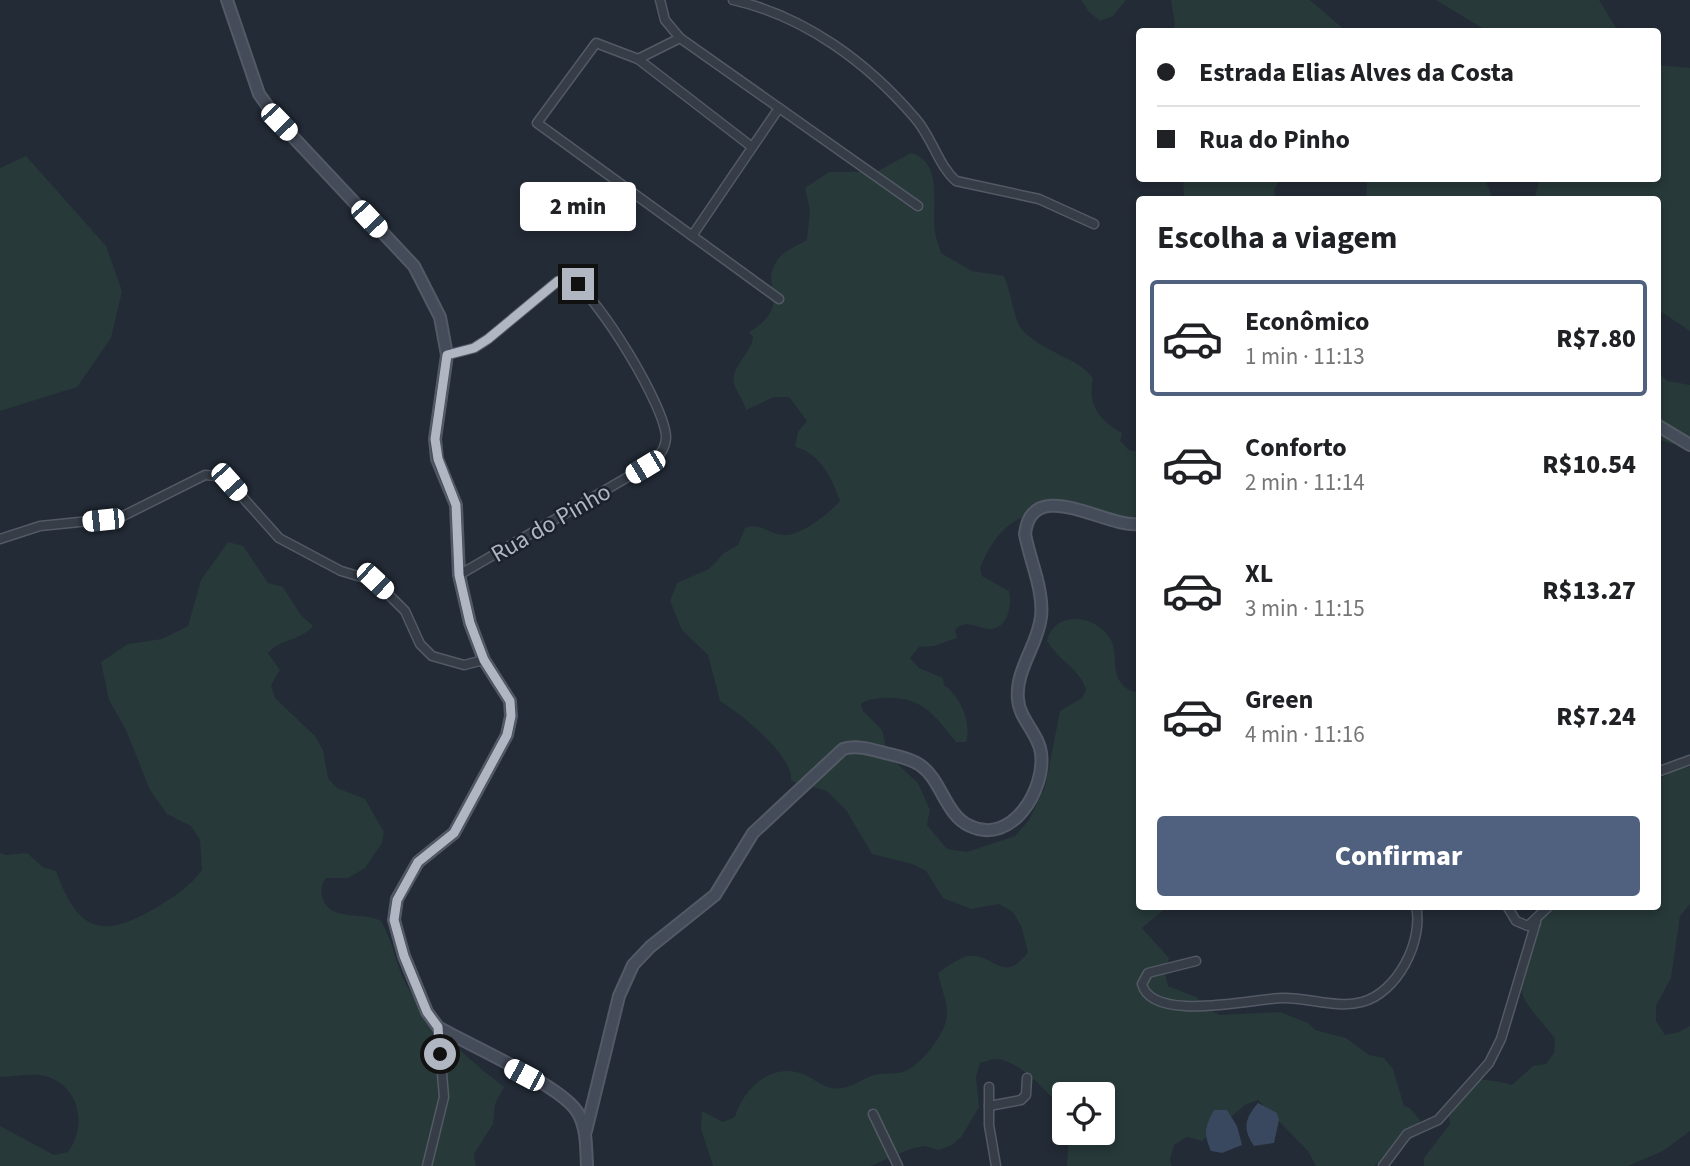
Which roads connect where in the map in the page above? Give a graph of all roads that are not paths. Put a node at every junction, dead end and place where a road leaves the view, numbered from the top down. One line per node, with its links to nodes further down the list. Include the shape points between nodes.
1 (227, 0): 12 (street, via 259,94 279,122 414,265 440,317)
2 (660, 0): 4 (street, via 665,20)
3 (733, 0): 9 (street, via 799,23 861,64 915,118 956,181 1039,199)
4 (680, 38): 5 (street); 6 (street)
5 (638, 59): 7 (street); 10 (street, via 596,43 537,122)
6 (779, 108): 7 (street); 8 (street)
7 (752, 147): 10 (street)
8 (918, 206)
9 (1094, 224)
10 (692, 236): 11 (street)
11 (779, 299)
12 (447, 355): 17 (street, via 435,439 456,505); 17 (street, Rua do Pinho, via 474,348 558,281 570,280 589,294 608,320 666,432 661,454 645,467)
13 (1661, 427): 14 (street)
14 (1690, 445)
15 (1136, 524): 31 (street, via 1057,504 1041,510 1026,524 1041,617 1021,675 1018,700 1041,750 1042,772 1018,817 1000,828 972,827 961,821 937,783 918,764 865,748 843,749 753,833 716,895 633,965 619,996)
16 (0, 539): 18 (street, via 40,526 119,518 205,475 216,476 229,482 279,538 341,571 375,581 405,611 420,645 432,656 464,664)
17 (459, 575): 18 (street)
18 (484, 660): 26 (street, via 510,701 507,735 454,833 418,862 405,881 394,920 427,1012)
19 (1690, 760): 20 (street)
20 (1661, 771)
21 (1416, 910): 25 (street, via 1417,926 1407,959 1381,992 1362,1002 1282,998 1181,1006 1154,1000 1145,993 1142,984 1148,973)
22 (1510, 910): 24 (street, via 1522,926)
23 (1546, 910): 24 (street)
24 (1536, 922): 36 (street, via 1501,1039 1489,1063 1438,1119 1406,1134)
25 (1196, 961)
26 (438, 1027): 31 (street, via 550,1088 577,1111); 32 (street, via 444,1097)
27 (1027, 1078): 29 (street, via 1026,1095 1021,1100)
28 (989, 1087): 29 (street)
29 (989, 1106): 35 (street)
30 (873, 1114): 34 (street)
31 (586, 1131): 33 (street)
32 (426, 1166)
33 (587, 1166)
34 (898, 1166)
35 (996, 1166)
36 (1383, 1166)

